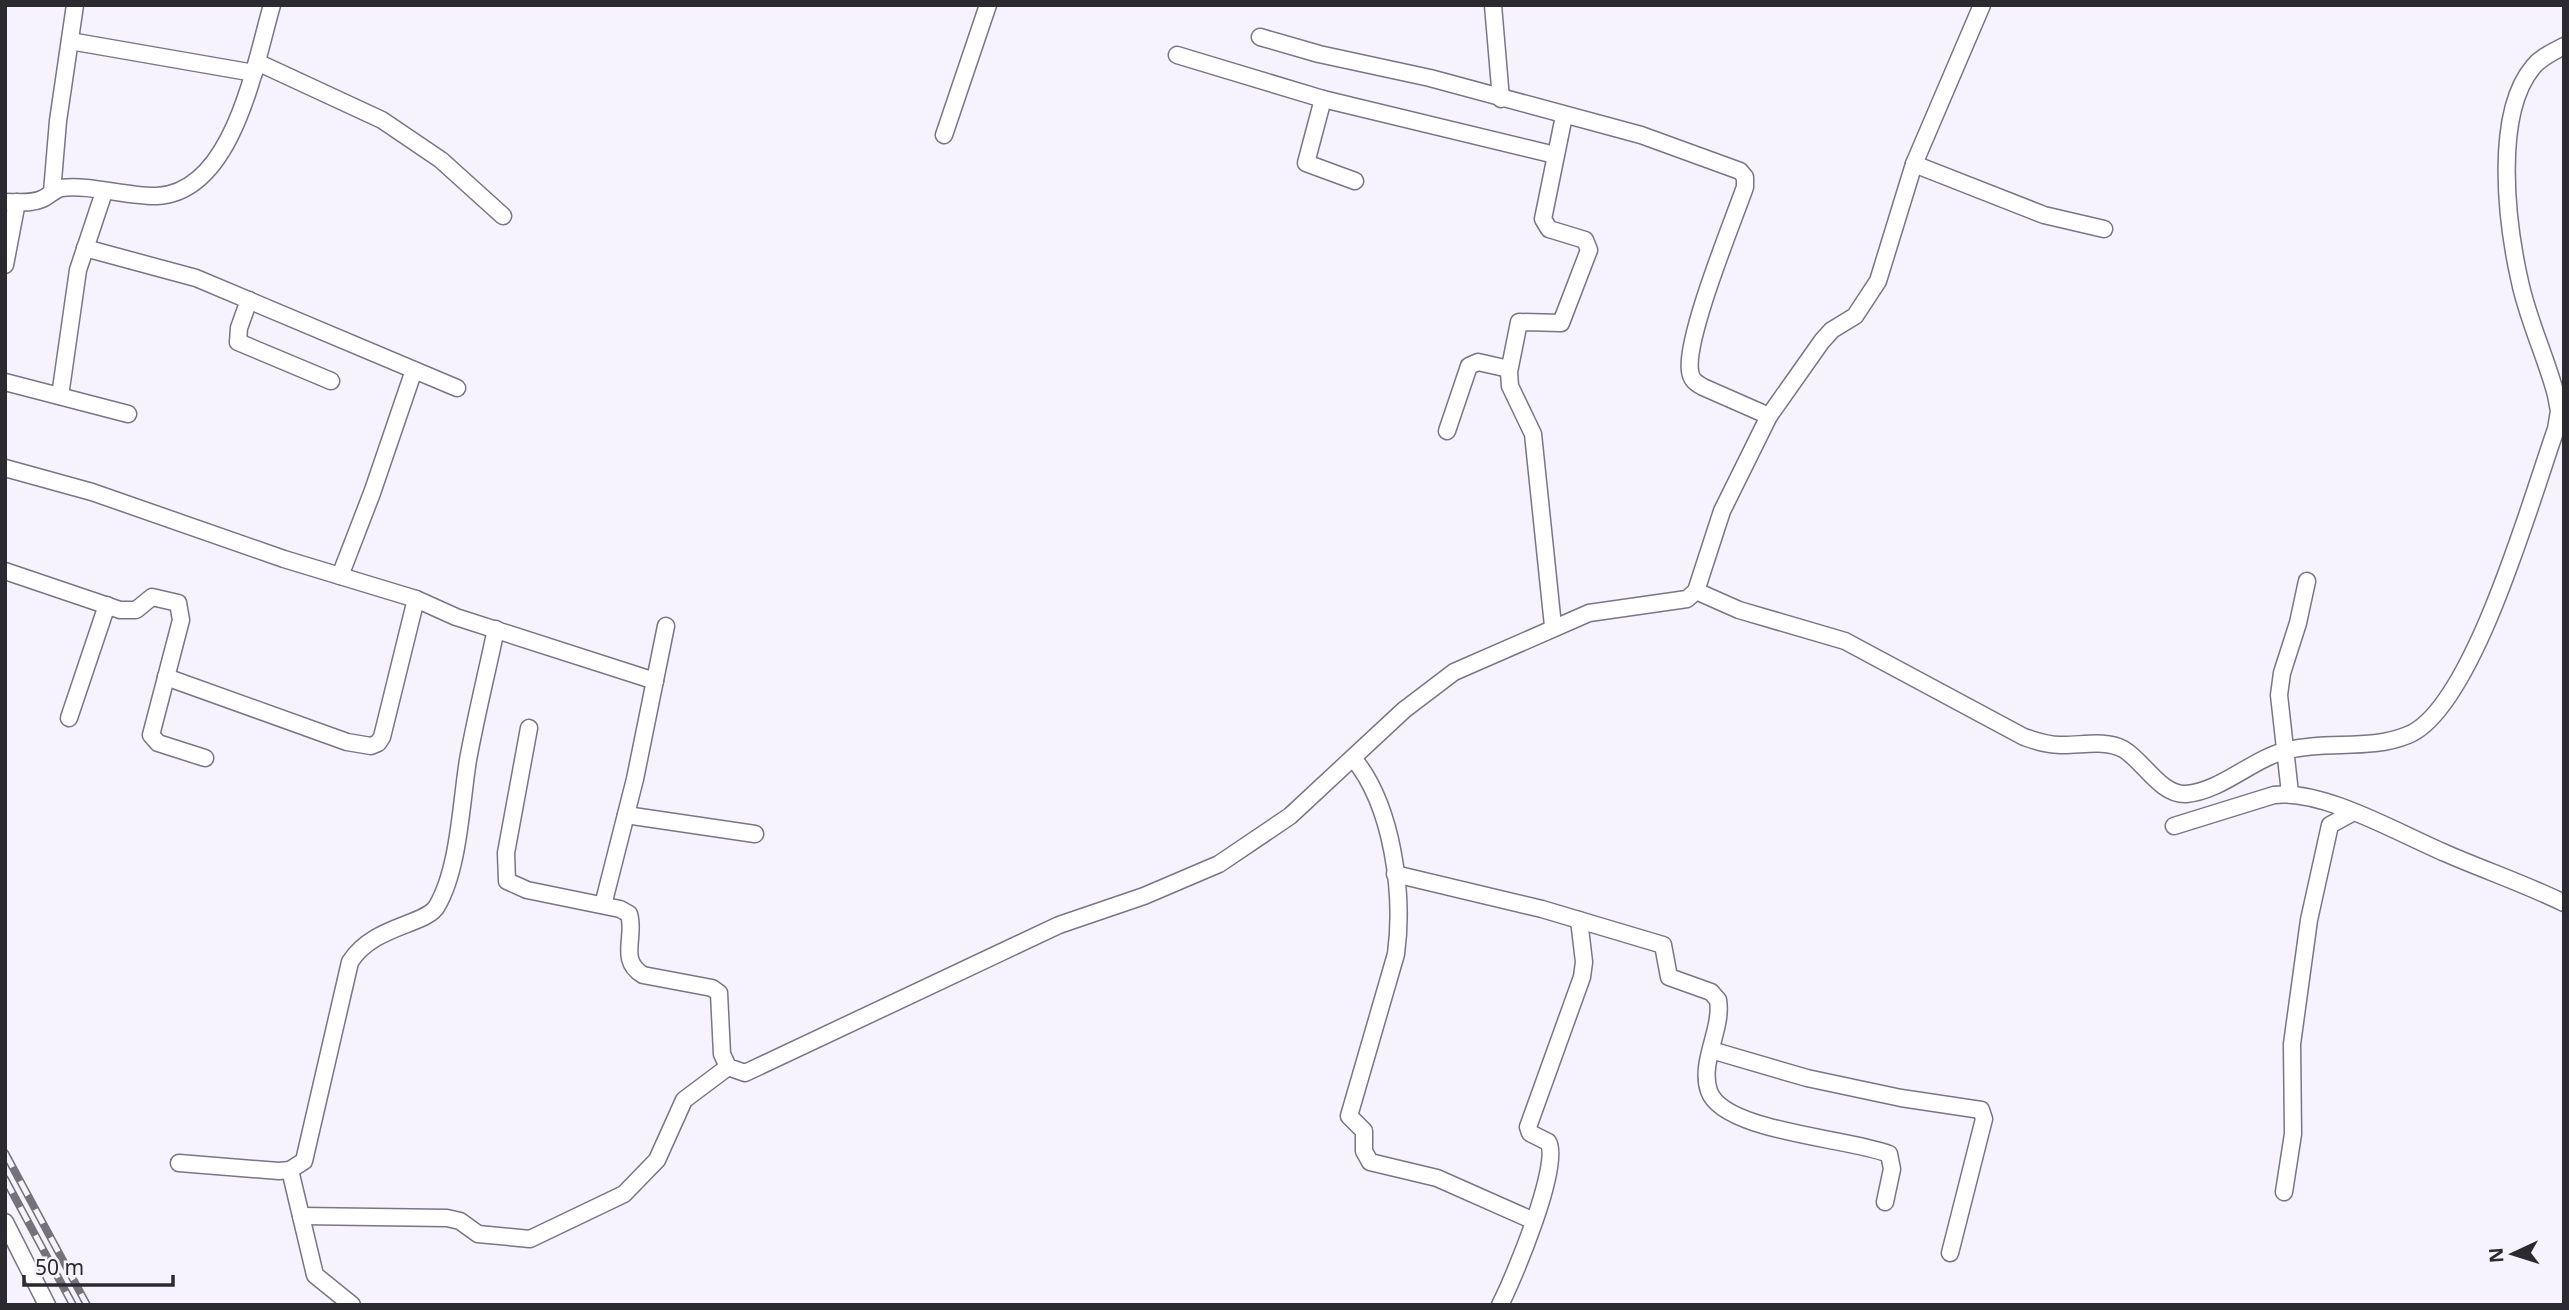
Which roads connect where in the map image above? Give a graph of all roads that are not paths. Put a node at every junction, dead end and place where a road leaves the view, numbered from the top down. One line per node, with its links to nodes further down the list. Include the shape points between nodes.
1 (75, 5): 7 (street)
2 (272, 5): 10 (street)
3 (988, 5): 14 (street)
4 (1493, 5): 12 (street)
5 (1982, 5): 16 (street)
6 (1260, 37): 12 (street)
7 (70, 41): 10 (street); 18 (street)
8 (2564, 46): 49 (street, via 2542,58 2518,91 2509,128 2511,230 2520,284 2559,411 2510,565 2485,628 2449,694 2421,728 2381,744)
9 (1177, 55): 11 (street)
10 (256, 68): 19 (street, via 223,148 192,185 159,196); 21 (street, via 382,120 441,160)
11 (1323, 99): 15 (street); 17 (street, via 1306,163)
12 (1501, 99): 13 (street)
13 (1564, 116): 15 (street); 33 (street, via 1641,135 1732,167 1745,177 1699,322 1689,370 1693,381 1703,387)
14 (944, 135)
15 (1555, 155): 26 (street, via 1543,219 1549,229 1585,240 1589,250 1561,323 1519,322)
16 (1914, 164): 22 (street, via 2044,215); 33 (street, via 1878,281 1865,306 1822,341)
17 (1355, 181)
18 (52, 192): 19 (street, via 60,188); 20 (street, via 32,202)
19 (104, 192): 23 (street)
20 (11, 202): 24 (street)
21 (503, 216)
22 (2104, 229)
23 (85, 248): 25 (street, via 196,278); 31 (street)
24 (5, 265)
25 (249, 300): 27 (street); 28 (street, via 238,342)
26 (1509, 369): 34 (street, via 1478,362 1469,366); 43 (street, via 1510,386 1533,434)
27 (414, 370): 30 (street); 37 (street)
28 (331, 381)
29 (5, 382): 31 (street)
30 (457, 388)
31 (60, 396): 32 (street)
32 (128, 414)
33 (1769, 416): 39 (street, via 1722,511)
34 (1447, 431)
35 (5, 468): 37 (street, via 92,492)
36 (5, 571): 41 (street)
37 (340, 576): 40 (street)
38 (2307, 581): 49 (street, via 2282,673 2280,713)
39 (1696, 591): 43 (street, via 1687,599 1590,613); 49 (street, via 1739,610 1845,641 2024,737 2046,744 2113,745 2178,794 2199,791)
40 (416, 599): 44 (street); 45 (street, via 382,737 371,746 335,738)
41 (107, 605): 45 (street, via 128,611 142,607 152,597 178,603 181,620); 47 (street)
42 (666, 626): 46 (street)
43 (1553, 626): 51 (street, via 1454,672)
44 (496, 629): 46 (street); 64 (street, via 442,895 436,909 370,940 350,962 308,1148 304,1161)
45 (166, 677): 50 (street, via 152,740)
46 (655, 681): 54 (street)
47 (69, 718)
48 (528, 728): 59 (street, via 506,853 507,881 527,890)
49 (2286, 750): 52 (street)
50 (205, 758)
51 (1353, 758): 57 (street, via 1375,792); 62 (street, via 1290,816 1219,864 1144,897 1059,925 759,1069 746,1073)
52 (2290, 793): 53 (street); 55 (street)
53 (2352, 813): 58 (street); 65 (street, via 2330,825 2309,920 2292,1044 2294,1134)
54 (626, 815): 56 (street); 59 (street)
55 (2174, 826)
56 (755, 834)
57 (1395, 874): 60 (street); 68 (street, via 1396,954 1349,1111 1364,1131 1365,1157 1378,1165 1437,1178)
58 (2563, 901)
59 (603, 905): 62 (street, via 629,914 633,969 719,993 722,1055)
60 (1579, 920): 61 (street, via 1663,945 1669,977 1716,995 1720,1006); 68 (street, via 1582,977 1528,1127 1551,1147)
61 (1711, 1050): 66 (street, via 1709,1091 1725,1112 1889,1154 1892,1169); 70 (street, via 1807,1078 1981,1111 1984,1119)
62 (728, 1067): 67 (street, via 684,1100 657,1160 624,1194 530,1239 478,1234 447,1218)
63 (179, 1163): 64 (street)
64 (290, 1170): 67 (street)
65 (2284, 1192)
66 (1885, 1202)
67 (301, 1216): 72 (street, via 315,1275)
68 (1534, 1221): 73 (street)
69 (5, 1222): 71 (street)
70 (1950, 1253)
71 (47, 1305)
72 (352, 1305)
73 (1500, 1305)

